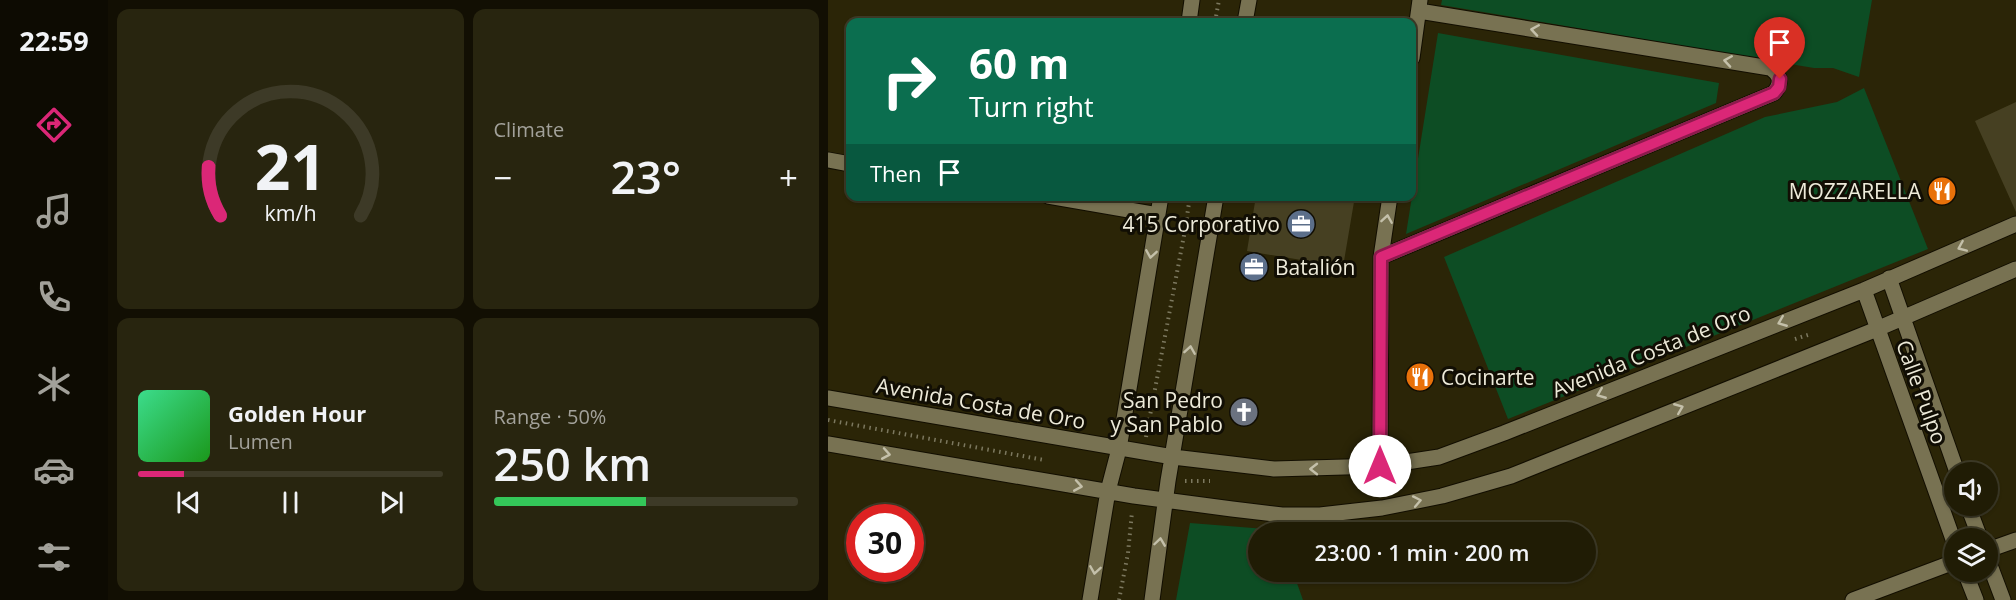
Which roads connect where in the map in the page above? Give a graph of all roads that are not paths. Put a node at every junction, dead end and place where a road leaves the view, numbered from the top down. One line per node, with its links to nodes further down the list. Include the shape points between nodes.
1 (1192, 0): 4 (street)
2 (1249, 0): 5 (street)
3 (1420, 5): 6 (street); 15 (street, one-way to 3, via 1774,93 1779,87 1777,72 1770,68)
4 (1190, 18)
5 (1246, 18)
6 (1416, 32)
7 (828, 160): 8 (street)
8 (846, 163)
9 (1079, 201): 13 (street)
10 (1160, 201): 13 (street)
11 (1215, 201): 24 (street, one-way to 11)
12 (1389, 201): 15 (street, one-way to 12)
13 (1158, 214): 23 (street, one-way to 23)
14 (2016, 224): 17 (street, Avenida Costa de Oro, one-way to 17)
15 (1381, 257): 26 (street)
16 (2016, 269): 19 (street)
17 (1889, 278): 18 (street, Avenida Costa de Oro); 19 (street, Calle Pulpo)
18 (1863, 290): 20 (street, Calle Pulpo); 26 (street, Avenida Costa de Oro, one-way to 26, via 1504,433 1438,457)
19 (1903, 318): 20 (street); 25 (street, Calle Pulpo)
20 (1877, 329): 28 (street, one-way to 20, via 1282,515 1320,515 1442,496 1511,476); 29 (street, Calle Pulpo)
21 (828, 398): 23 (street, Avenida Costa de Oro)
22 (828, 444): 27 (street, one-way to 27)
23 (1119, 448): 24 (street, Avenida Costa de Oro); 27 (street)
24 (1173, 458): 26 (street, Avenida Costa de Oro, one-way to 24, via 1274,469); 28 (street)
25 (1953, 462)
26 (1380, 466)
27 (1108, 491): 28 (street); 35 (street, one-way to 35)
28 (1166, 500): 36 (street, one-way to 28)
29 (1949, 528)
30 (2016, 540): 31 (street)
31 (1998, 546)
32 (1944, 566): 37 (street)
33 (1969, 582): 38 (street)
34 (1996, 582): 39 (street)
35 (1090, 600)
36 (1152, 600)
37 (1852, 600)
38 (1976, 600)
39 (2002, 600)

